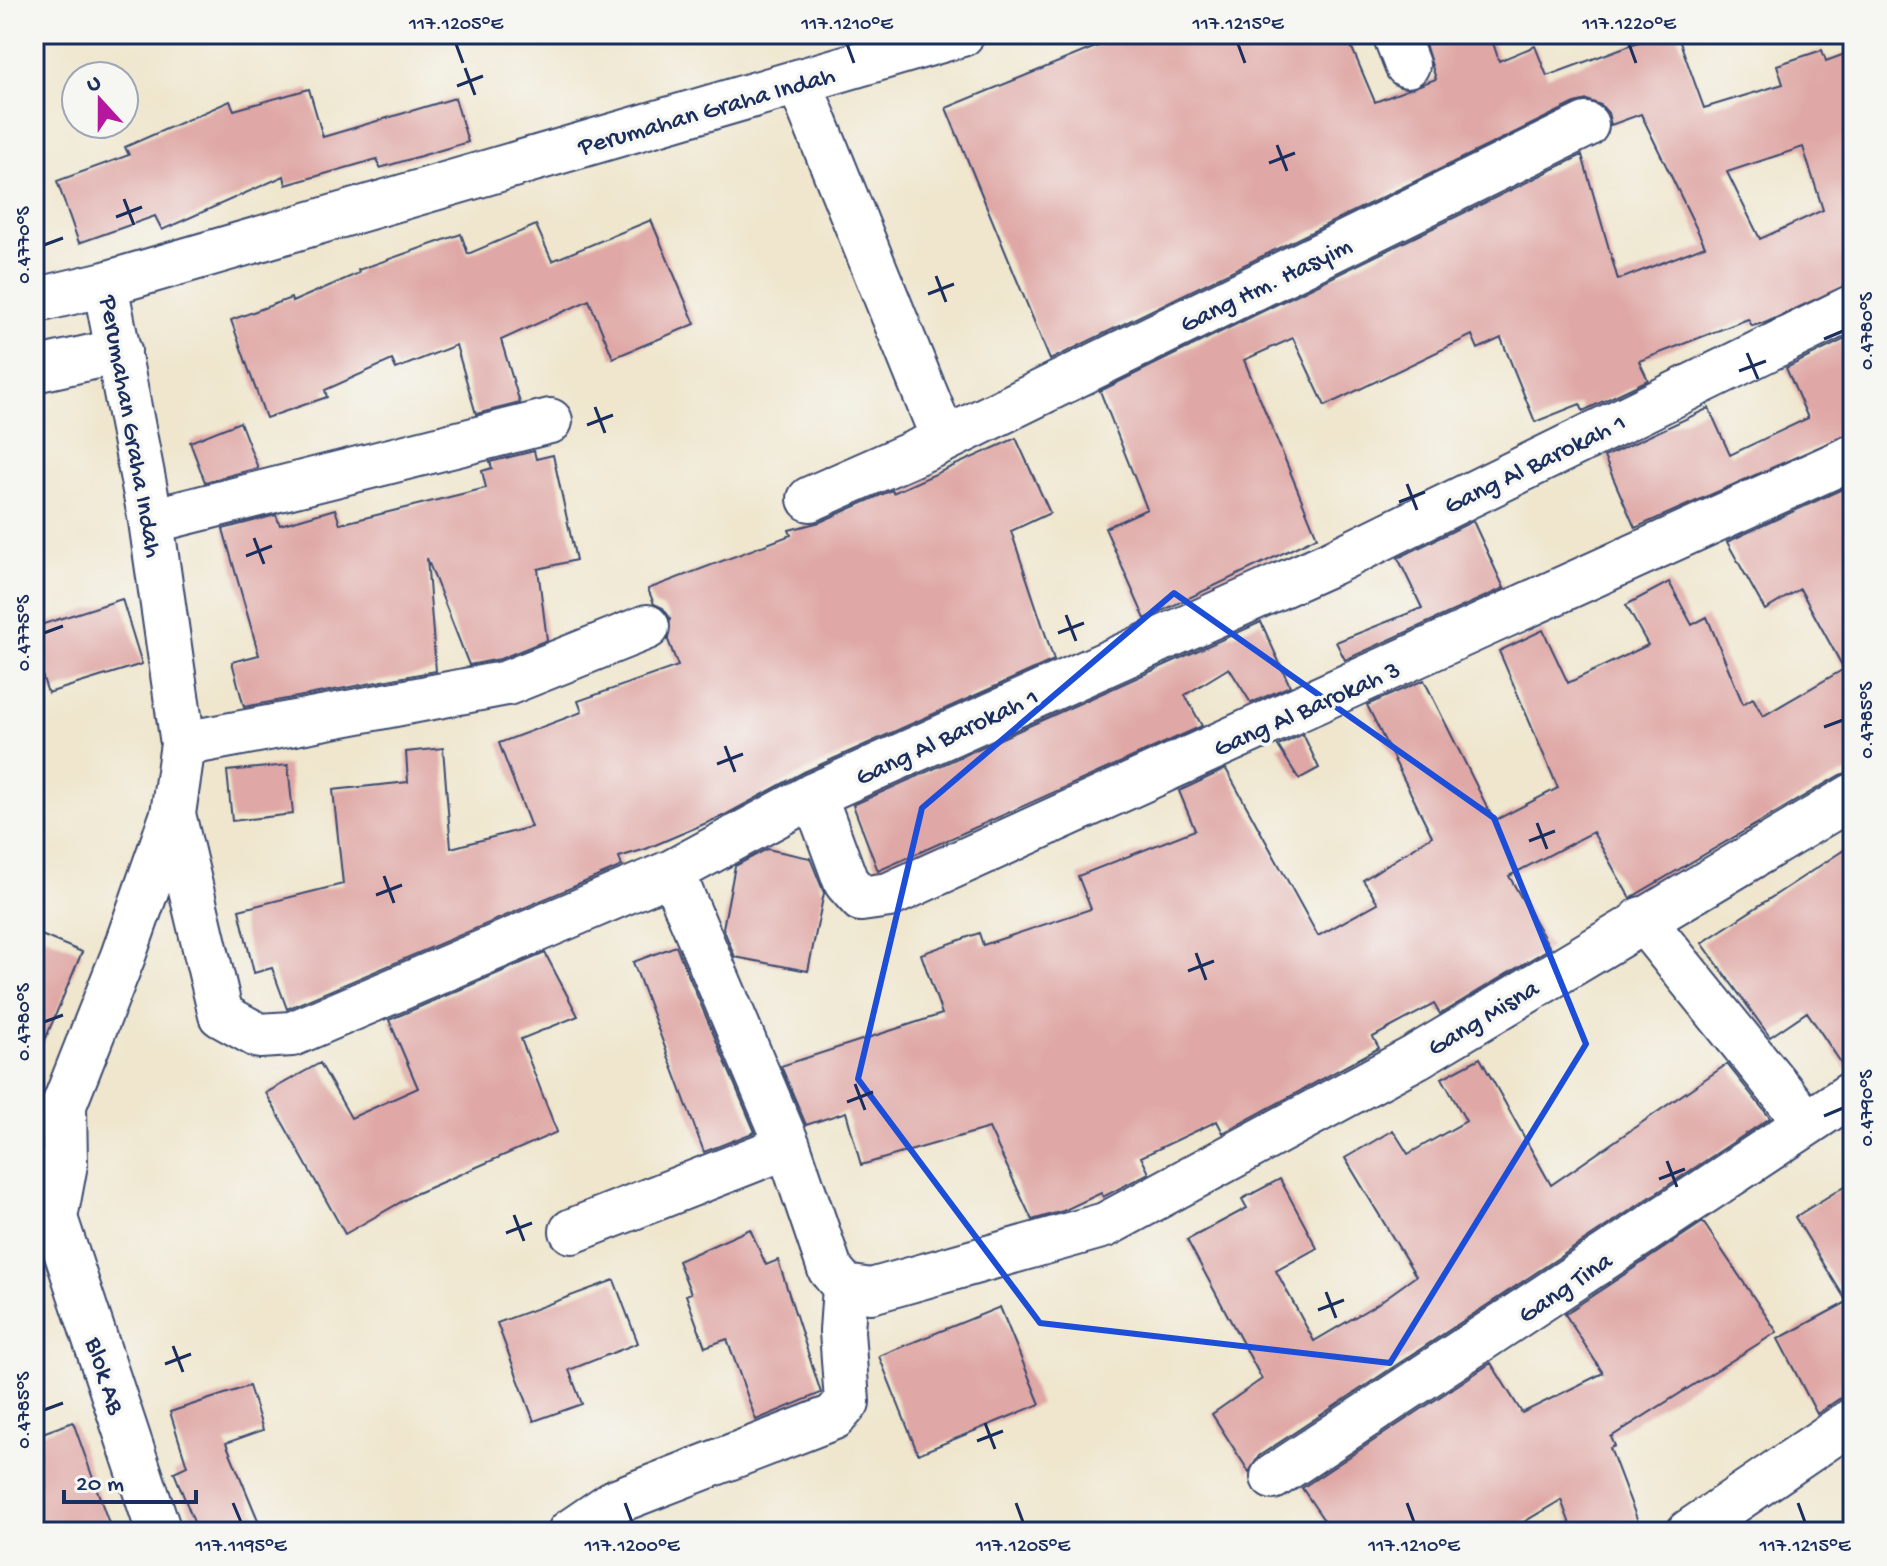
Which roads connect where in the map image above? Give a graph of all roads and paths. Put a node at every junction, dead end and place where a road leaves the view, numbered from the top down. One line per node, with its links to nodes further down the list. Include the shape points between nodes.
1 (962, 34): 2 (street, Perumahan Graha Indah)
2 (799, 82): 4 (street, Perumahan Graha Indah); 10 (street)
3 (1586, 125): 10 (street, Gang Hm. Hasyim)
4 (105, 284): 5 (street); 7 (street, Perumahan Graha Indah)
5 (34, 301)
6 (1853, 307): 16 (street, Gang Al Barokah 1, via 1331,563)
7 (119, 351): 8 (street); 13 (street, Perumahan Graha Indah)
8 (34, 370)
9 (550, 421): 13 (street)
10 (944, 440): 12 (street, Gang Hm. Hasyim)
11 (1853, 457): 16 (street, Gang Al Barokah 3, via 889,895 861,899 846,882)
12 (810, 499)
13 (151, 521): 15 (street, Perumahan Graha Indah)
14 (647, 627): 15 (street, via 507,683)
15 (183, 744): 18 (street, Perumahan Graha Indah)
16 (814, 795): 19 (street, Gang Al Barokah 1)
17 (1853, 796): 20 (street, Gang Misna)
18 (173, 814): 19 (street, Gang Al Barokah 1, via 221,1015 259,1036 292,1034); 22 (street, Perumahan Graha Indah, via 123,956)
19 (672, 872): 24 (street)
20 (1642, 919): 23 (street); 27 (street, Gang Misna, via 1416,1057 1105,1225 871,1291)
21 (1853, 1093): 23 (street, Gang Tina)
22 (49, 1119): 25 (street, Perumahan Graha Indah, via 65,1164)
23 (1806, 1122): 29 (street, Gang Tina)
24 (788, 1146): 26 (street); 27 (street, via 830,1269)
25 (44, 1224): 30 (street, Blok AB)
26 (572, 1231)
27 (845, 1287): 31 (street, via 847,1402 834,1417 614,1502)
28 (1853, 1420): 32 (street)
29 (1273, 1477)
30 (159, 1532)
31 (570, 1532)
32 (1689, 1532)

